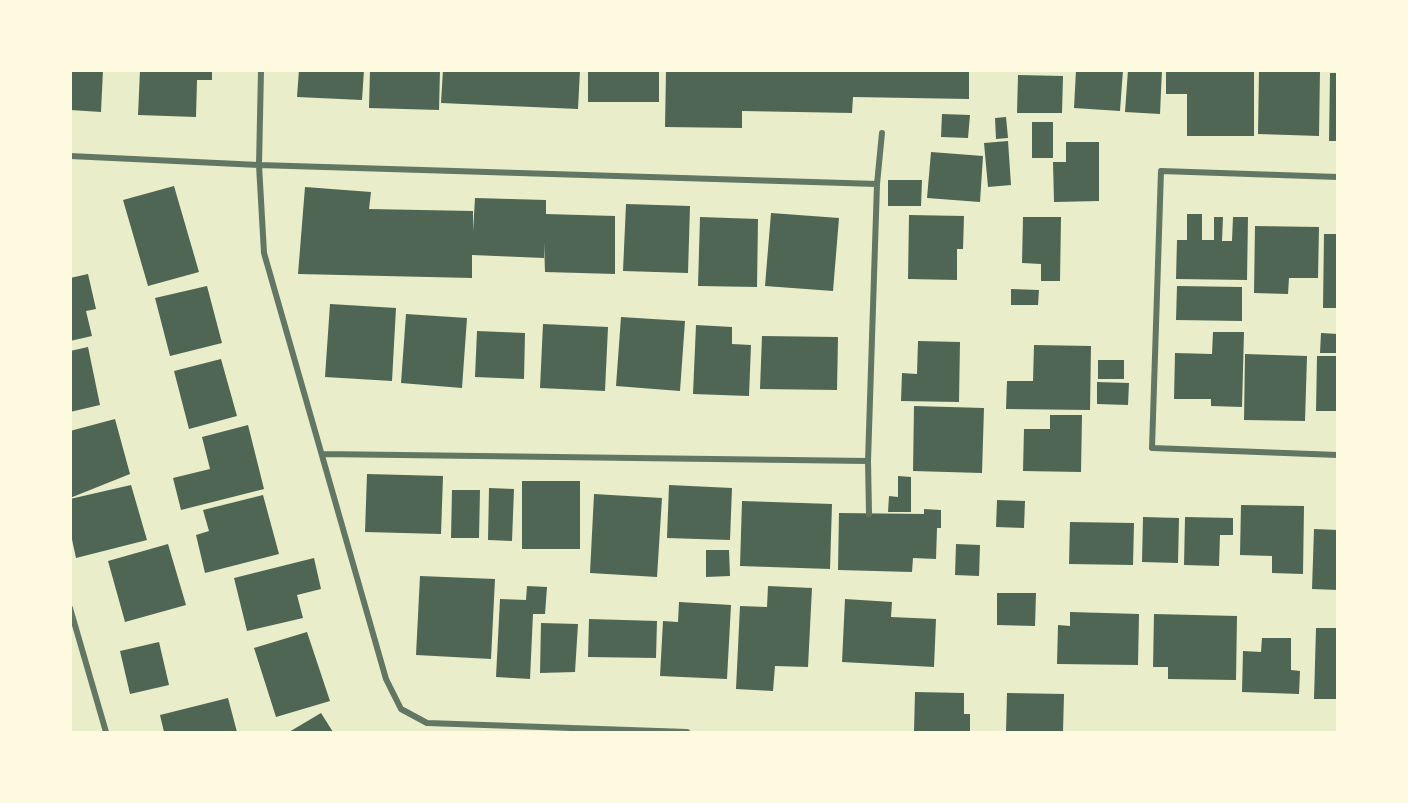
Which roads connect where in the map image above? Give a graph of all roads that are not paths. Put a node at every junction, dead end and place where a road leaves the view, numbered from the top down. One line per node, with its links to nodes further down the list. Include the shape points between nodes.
1 (261, 70): 4 (street)
2 (882, 133): 6 (street)
3 (70, 156): 4 (street)
4 (259, 165): 6 (street); 7 (street, via 264,253)
5 (1338, 177): 8 (street, via 1161,171 1152,448)
6 (877, 184): 9 (street)
7 (321, 454): 9 (street); 13 (street, via 386,679 401,709 427,723)
8 (1338, 455)
9 (868, 461): 10 (street)
10 (869, 514)
11 (70, 608): 12 (street)
12 (106, 732)
13 (687, 732)

